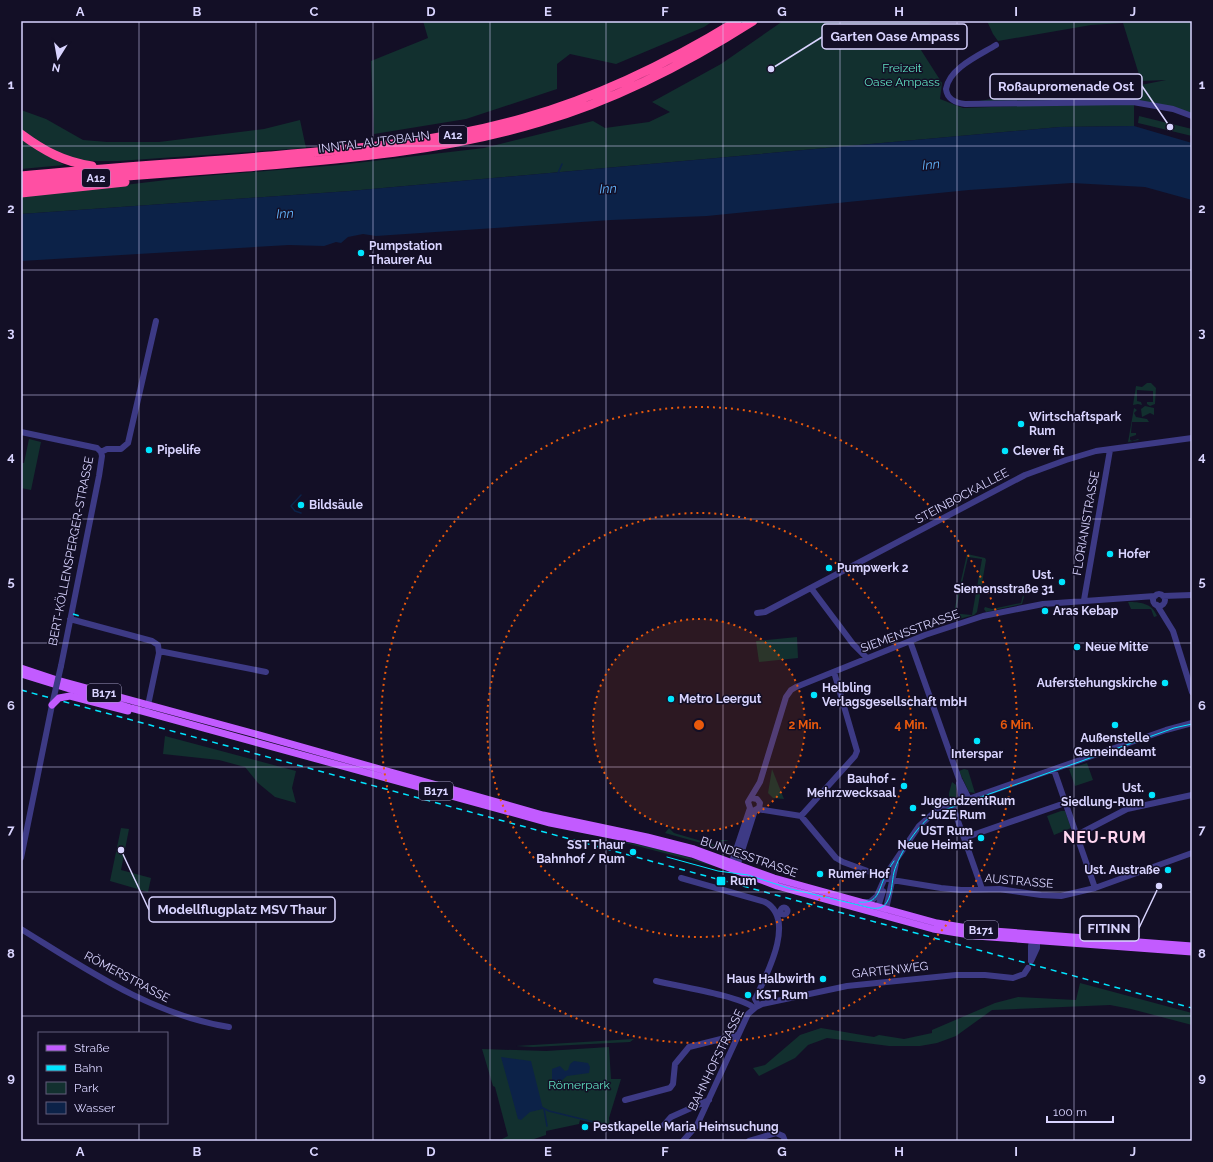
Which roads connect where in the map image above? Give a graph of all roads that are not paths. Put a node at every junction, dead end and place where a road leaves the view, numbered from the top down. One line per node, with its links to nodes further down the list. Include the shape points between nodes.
1 (737, 21): 4 (highway, INNTAL AUTOBAHN / A12)
2 (753, 21): 4 (highway, INNTAL AUTOBAHN / A12, via 693,57)
3 (996, 45): 6 (street, via 961,67 951,77 946,89 950,98 965,104 1133,102 1172,109)
4 (620, 88): 5 (highway, INNTAL AUTOBAHN / A12)
5 (605, 94): 8 (highway, INNTAL AUTOBAHN / A12, via 523,119 426,140 341,150); 9 (highway, INNTAL AUTOBAHN / A12, via 535,124 453,144 315,162)
6 (1192, 116)
7 (21, 134): 8 (highway, via 60,158 76,164)
8 (105, 169): 10 (highway, INNTAL AUTOBAHN / A12)
9 (171, 173): 11 (highway, INNTAL AUTOBAHN / A12); 12 (highway, via 150,179)
10 (21, 176)
11 (21, 184)
12 (21, 193)
13 (156, 321): 17 (street, BERT-KÖLLENSPERGER-STRASSE, via 128,443 120,449 107,449)
14 (21, 432): 17 (street, via 97,448)
15 (1192, 438): 16 (street, STEINBOCKALLEE)
16 (1110, 450): 18 (street, STEINBOCKALLEE, via 1072,458 1025,475); 20 (street, FLORIANISTRASSE)
17 (101, 452): 23 (street, BERT-KÖLLENSPERGER-STRASSE)
18 (811, 588): 22 (street, STEINBOCKALLEE); 25 (street)
19 (1192, 595): 21 (street, SIEMENSSTRASSE, via 1180,595)
20 (1084, 600): 21 (street, SIEMENSSTRASSE, via 1138,596); 24 (street, SIEMENSSTRASSE, via 1043,604 996,613)
21 (1159, 601): 33 (street, via 1173,631)
22 (757, 614)
23 (70, 619): 26 (street, via 152,641 158,644); 34 (street, BERT-KÖLLENSPERGER-STRASSE, bridge)
24 (910, 641): 27 (street, SIEMENSSTRASSE); 39 (street)
25 (853, 644): 27 (street); 28 (street)
26 (160, 651): 30 (street); 35 (street)
27 (867, 658): 28 (street, SIEMENSSTRASSE)
28 (860, 661): 31 (street, SIEMENSSTRASSE)
29 (21, 668): 35 (main road, B171)
30 (266, 672)
31 (834, 672): 40 (street, SIEMENSSTRASSE, via 796,687 787,695); 48 (street, via 857,751)
32 (21, 674): 35 (main road, B171)
33 (1192, 692)
34 (52, 708): 36 (main road, bridge, via 62,697 70,696 165,720); 52 (street)
35 (147, 708): 36 (main road, B171); 54 (main road, BUNDESSTRASSE / B171, via 259,735 558,819 647,837)
36 (178, 720): 53 (main road, B171, via 550,823 636,840)
37 (1192, 723): 38 (street, via 1174,727)
38 (1054, 770): 43 (street); 45 (street)
39 (959, 779): 43 (street); 44 (street)
40 (760, 782): 42 (street, SIEMENSSTRASSE); 47 (street, SIEMENSSTRASSE)
41 (1192, 795): 49 (street, via 1127,809)
42 (752, 798): 47 (street); 47 (street, SIEMENSSTRASSE, via 748,802)
43 (969, 799): 44 (street)
44 (962, 801): 46 (street)
45 (1065, 803): 49 (street); 50 (street)
46 (952, 804): 50 (street); 57 (street, via 933,812 922,822 897,860)
47 (756, 806): 48 (street); 54 (street, SIEMENSSTRASSE)
48 (801, 816): 57 (street, AUSTRASSE, via 836,858)
49 (1077, 835): 58 (street)
50 (964, 838): 59 (street)
51 (1192, 853): 58 (street, AUSTRASSE)
52 (21, 858)
53 (714, 861): 54 (street); 55 (main road, BUNDESSTRASSE / B171)
54 (734, 864): 55 (street); 60 (main road, BUNDESSTRASSE / B171)
55 (741, 872): 61 (main road, BUNDESSTRASSE / B171, via 787,889)
56 (681, 878): 63 (street, via 765,902 772,908)
57 (889, 879): 59 (street, AUSTRASSE, via 959,890); 60 (street, via 875,899); 61 (street)
58 (1095, 888): 59 (street, AUSTRASSE, via 1061,896)
59 (982, 889)
60 (861, 902): 61 (main road, BUNDESSTRASSE / B171)
61 (882, 910): 65 (main road, BUNDESSTRASSE / B171, via 958,934)
62 (782, 915): 63 (street, BAHNHOFSTRASSE)
63 (780, 924): 70 (street, BAHNHOFSTRASSE, via 773,958 755,999)
64 (21, 929): 71 (street, RÖMERSTRASSE, via 146,1002 189,1019)
65 (1035, 938): 66 (main road, BUNDESSTRASSE / B171); 67 (main road, BUNDESSTRASSE / B171)
66 (1192, 946)
67 (1192, 952)
68 (1028, 968): 70 (street, GARTENWEG, via 1024,974 1013,978 956,975 874,982 834,988)
69 (656, 981): 70 (street, via 728,997)
70 (756, 1007): 72 (street, BAHNHOFSTRASSE, via 748,1014)
71 (229, 1027)
72 (737, 1035): 73 (street, via 689,1047 675,1064 673,1084 670,1088); 74 (street, BAHNHOFSTRASSE)
73 (625, 1100)
74 (709, 1100): 75 (street, via 671,1117); 76 (street, BAHNHOFSTRASSE, via 697,1125)
75 (664, 1124)
76 (683, 1141)
77 (748, 1141): 78 (street, via 776,1133 783,1136)
78 (785, 1141)

